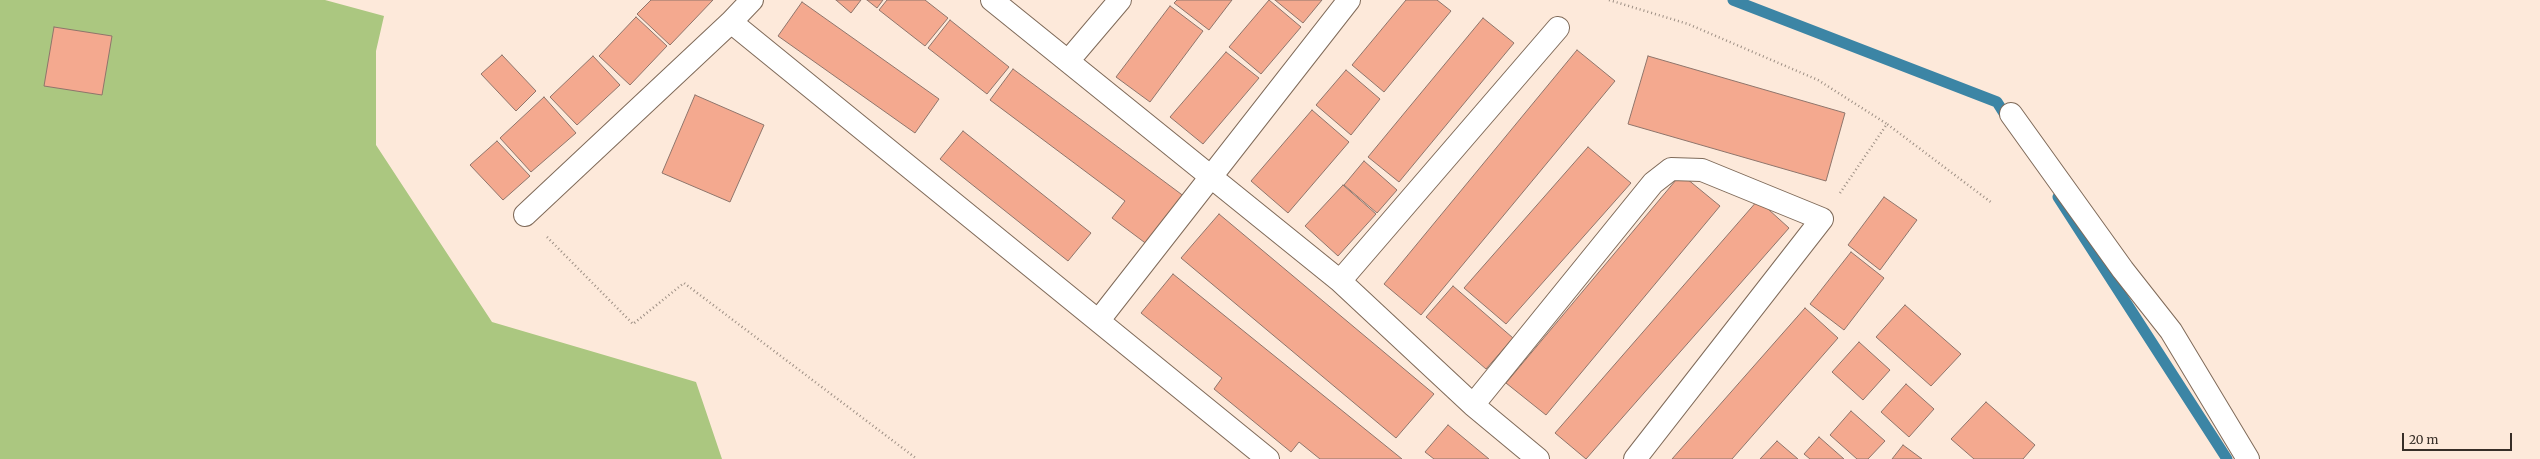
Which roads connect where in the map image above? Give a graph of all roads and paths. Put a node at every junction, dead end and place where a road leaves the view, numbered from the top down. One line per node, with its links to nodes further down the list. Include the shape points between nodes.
1 (752, 0): 6 (street)
2 (992, 0): 8 (street)
3 (1120, 0): 8 (street)
4 (1348, 0): 11 (street)
5 (1609, 0): 10 (path, via 1688,24 1818,80)
6 (731, 22): 13 (street); 16 (street)
7 (1558, 28): 15 (street)
8 (1069, 60): 11 (street)
9 (2011, 114): 22 (street, via 2123,270 2172,331)
10 (1887, 124): 12 (path); 14 (path)
11 (1212, 177): 15 (street); 16 (street)
12 (1992, 203)
13 (525, 215): 19 (path, via 633,324 684,283)
14 (1822, 219): 17 (street, via 1702,170 1672,169 1653,183); 21 (street)
15 (1340, 281): 17 (street)
16 (1099, 320): 18 (street)
17 (1473, 405): 20 (street)
18 (1257, 456)
19 (917, 459)
20 (1538, 459)
21 (1635, 459)
22 (2248, 459)

